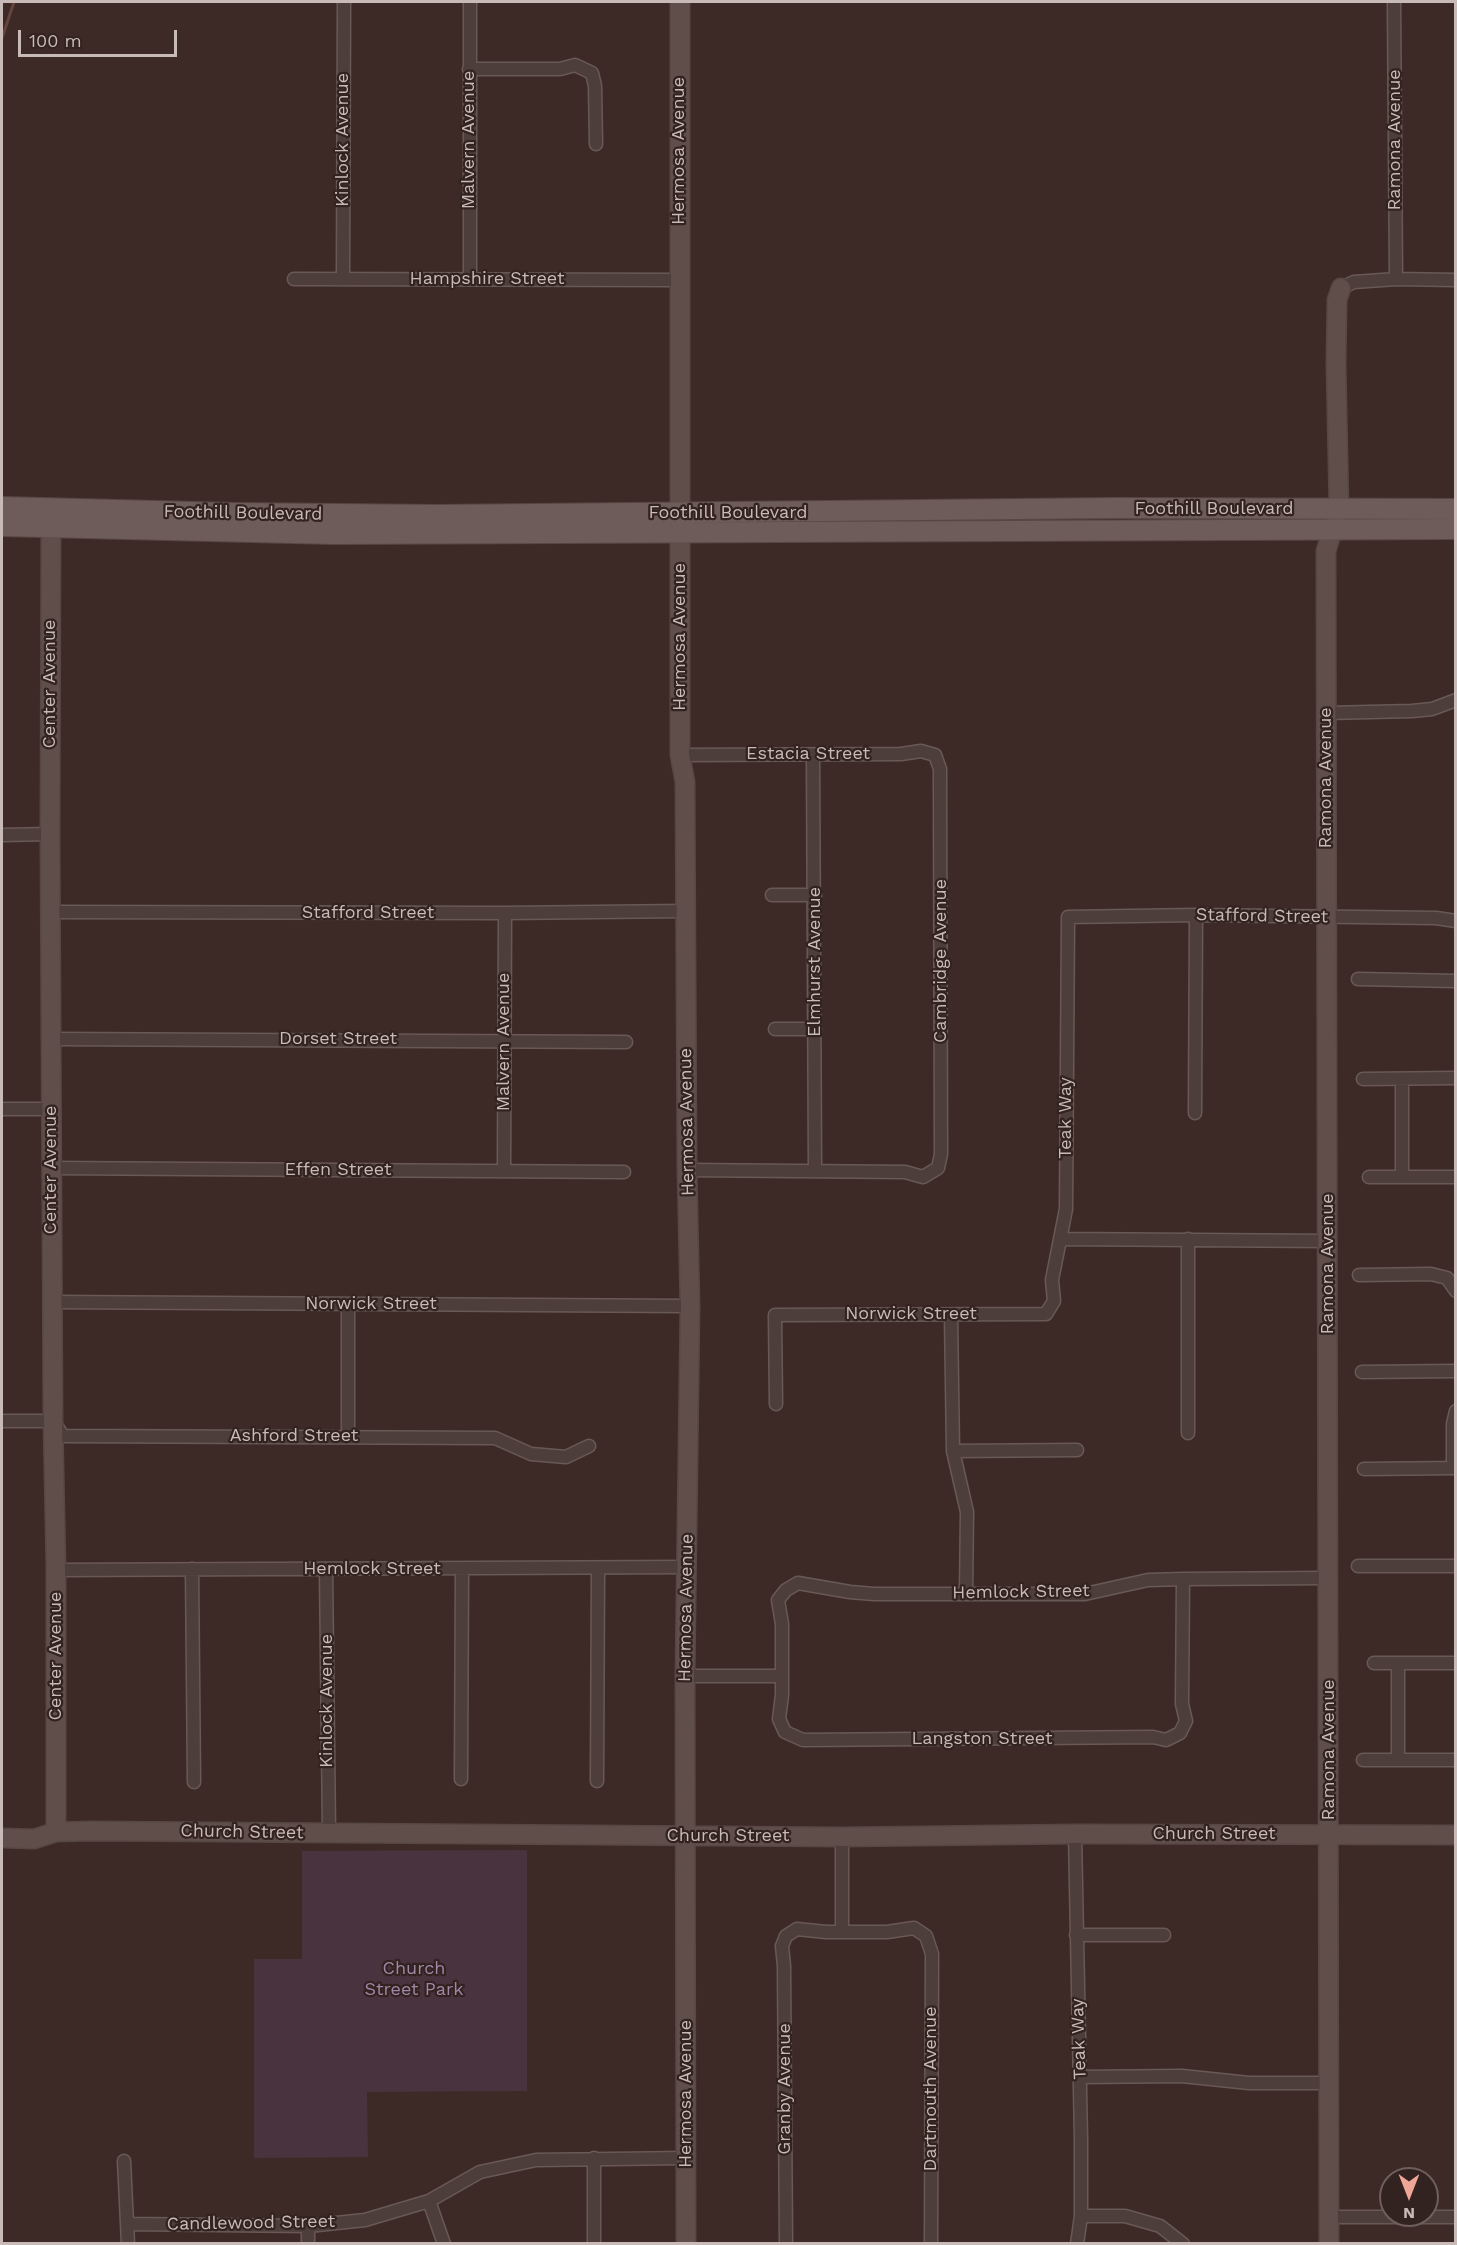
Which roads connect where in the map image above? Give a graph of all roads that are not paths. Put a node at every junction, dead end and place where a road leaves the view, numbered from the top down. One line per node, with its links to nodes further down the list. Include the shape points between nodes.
1 (344, 2): 8 (street, Kinlock Avenue)
2 (470, 2): 5 (street, Malvern Avenue)
3 (680, 2): 11 (street, Hermosa Avenue)
4 (1394, 2): 10 (street, Ramona Avenue)
5 (469, 69): 6 (street, via 560,69 575,65 592,73 596,86); 9 (street, Malvern Avenue)
6 (596, 144)
7 (294, 279): 8 (street, Hampshire Street)
8 (343, 279): 9 (street, Hampshire Street)
9 (470, 279): 11 (street, Hampshire Street)
10 (1396, 279): 12 (street); 13 (street, via 1354,282)
11 (679, 280): 16 (street, Hermosa Avenue)
12 (1455, 280)
13 (1341, 288): 18 (street, Ramona Avenue, via 1337,300 1336,353)
14 (2, 507): 17 (main road, Foothill Boulevard)
15 (1455, 509): 18 (main road, Foothill Boulevard)
16 (680, 513): 17 (main road, Foothill Boulevard); 18 (main road, Foothill Boulevard, via 1116,508); 21 (street, Hermosa Avenue)
17 (51, 518): 19 (main road, Foothill Boulevard); 21 (main road, Foothill Boulevard, via 326,534); 27 (street, Center Avenue)
18 (1337, 519): 20 (main road, Foothill Boulevard); 21 (main road, Foothill Boulevard); 23 (street, Ramona Avenue, via 1326,551)
19 (2, 526)
20 (1455, 529)
21 (680, 533): 24 (street, Hermosa Avenue)
22 (1454, 705): 23 (street, via 1412,711)
23 (1327, 712): 36 (street, Ramona Avenue)
24 (680, 755): 25 (street, Estacia Street); 31 (street, Hermosa Avenue, via 685,782)
25 (813, 755): 26 (street, Estacia Street, via 921,751); 30 (street, Elmhurst Avenue)
26 (935, 755): 53 (street, Cambridge Avenue, via 940,769 938,1168 923,1177 905,1172)
27 (50, 834): 28 (street); 32 (street, Center Avenue)
28 (2, 835)
29 (772, 895): 30 (street)
30 (815, 896): 41 (street, Elmhurst Avenue)
31 (685, 911): 33 (street, Stafford Street); 52 (street, Hermosa Avenue)
32 (50, 912): 33 (street, Stafford Street); 42 (street, Center Avenue)
33 (505, 913): 43 (street, Malvern Avenue)
34 (1196, 915): 35 (street, Stafford Street); 36 (street, Stafford Street); 50 (street)
35 (1068, 917): 59 (street, Teak Way, via 1066,1209)
36 (1326, 917): 37 (street, Stafford Street); 61 (street, Ramona Avenue)
37 (1455, 921)
38 (1358, 979): 39 (street)
39 (1455, 981)
40 (775, 1029): 41 (street)
41 (815, 1029): 53 (street, Elmhurst Avenue)
42 (51, 1039): 43 (street, Dorset Street); 49 (street, Center Avenue)
43 (504, 1040): 44 (street, Dorset Street); 54 (street, Malvern Avenue)
44 (626, 1042)
45 (1455, 1078): 47 (street)
46 (1363, 1079): 47 (street)
47 (1402, 1079): 57 (street)
48 (2, 1109): 49 (street)
49 (51, 1109): 51 (street, Center Avenue)
50 (1195, 1113)
51 (51, 1168): 54 (street, Effen Street); 64 (street, Center Avenue)
52 (687, 1170): 53 (street); 66 (street, Hermosa Avenue)
53 (815, 1170)
54 (504, 1171): 55 (street, Effen Street)
55 (624, 1172)
56 (1369, 1177): 57 (street)
57 (1402, 1177): 58 (street)
58 (1455, 1177)
59 (1061, 1239): 60 (street); 67 (street, Teak Way, via 1052,1280 1054,1301)
60 (1188, 1239): 61 (street); 75 (street)
61 (1328, 1240): 90 (street, Ramona Avenue)
62 (1359, 1275): 63 (street, via 1431,1274 1447,1278)
63 (1455, 1291)
64 (52, 1302): 65 (street, Norwick Street); 74 (street, Center Avenue)
65 (348, 1304): 66 (street, Norwick Street); 76 (street)
66 (690, 1306): 84 (street, Hermosa Avenue)
67 (1046, 1314): 68 (street, Norwick Street)
68 (951, 1315): 71 (street, Norwick Street, via 775,1315); 78 (street)
69 (1362, 1371): 70 (street)
70 (1455, 1371)
71 (776, 1404)
72 (1455, 1411): 80 (street)
73 (2, 1421): 74 (street)
74 (53, 1421): 76 (street, Ashford Street, via 63,1436); 89 (street, Center Avenue)
75 (1188, 1433)
76 (348, 1437): 77 (street, Ashford Street, via 495,1438 531,1454 566,1457)
77 (589, 1446)
78 (953, 1450): 79 (street); 92 (street, via 967,1512)
79 (1077, 1450)
80 (1454, 1468): 81 (street)
81 (1364, 1469)
82 (1358, 1566): 83 (street)
83 (1455, 1566)
84 (688, 1567): 88 (street, Hemlock Street); 96 (street, Hermosa Avenue)
85 (192, 1569): 86 (street, Hemlock Street); 89 (street, Hemlock Street); 103 (street)
86 (326, 1569): 87 (street, Hemlock Street); 105 (street, Kinlock Avenue)
87 (462, 1569): 88 (street, Hemlock Street); 101 (street)
88 (598, 1569): 102 (street)
89 (56, 1570): 104 (street, Center Avenue)
90 (1329, 1578): 91 (street, Hemlock Street); 107 (street, Ramona Avenue)
91 (1183, 1579): 92 (street, Hemlock Street, via 1148,1580 1085,1594); 97 (street, Langston Street, via 1182,1704 1186,1721 1180,1733 1166,1740 803,1740 785,1732 779,1719)
92 (966, 1593): 97 (street, Hemlock Street, via 874,1594 798,1583 778,1600)
93 (1374, 1663): 94 (street)
94 (1398, 1664): 95 (street); 99 (street)
95 (1455, 1664)
96 (685, 1676): 97 (street); 109 (street, Hermosa Avenue)
97 (782, 1676)
98 (1363, 1760): 99 (street)
99 (1398, 1760): 100 (street)
100 (1455, 1760)
101 (461, 1779)
102 (597, 1781)
103 (194, 1782)
104 (56, 1832): 105 (street, Church Street); 111 (street, Church Street, via 34,1839)
105 (329, 1833): 109 (street, Church Street)
106 (1076, 1834): 107 (street, Church Street); 110 (street, Church Street); 113 (street, Teak Way)
107 (1329, 1834): 108 (street, Church Street); 116 (street, Ramona Avenue)
108 (1455, 1835)
109 (685, 1836): 110 (street, Church Street); 118 (street, Hermosa Avenue)
110 (842, 1837): 112 (street)
111 (2, 1838)
112 (842, 1932): 131 (street, Granby Avenue, via 797,1929 786,1936 782,1946); 132 (street, Dartmouth Avenue, via 914,1928 926,1936 932,1954)
113 (1076, 1935): 114 (street); 115 (street, Teak Way)
114 (1164, 1935)
115 (1080, 2077): 116 (street, via 1172,2076 1249,2083); 121 (street, Teak Way)
116 (1329, 2083): 122 (street, Ramona Avenue)
117 (594, 2158): 118 (street, Candlewood Street); 120 (street, Candlewood Street, via 536,2160 480,2172); 129 (street)
118 (686, 2158): 130 (street, Hermosa Avenue)
119 (124, 2161): 124 (street)
120 (429, 2201): 125 (street, Candlewood Street, via 365,2220); 128 (street)
121 (1081, 2216): 133 (street, Teak Way); 134 (street, via 1125,2216 1160,2226)
122 (1329, 2217): 123 (street); 135 (street, Ramona Avenue)
123 (1455, 2217)
124 (129, 2224): 125 (street, Candlewood Street); 126 (street)
125 (308, 2226): 127 (street)
126 (128, 2244)
127 (308, 2244)
128 (444, 2244)
129 (594, 2244)
130 (686, 2244)
131 (786, 2244)
132 (931, 2244)
133 (1077, 2244)
134 (1183, 2244)
135 (1329, 2244)

